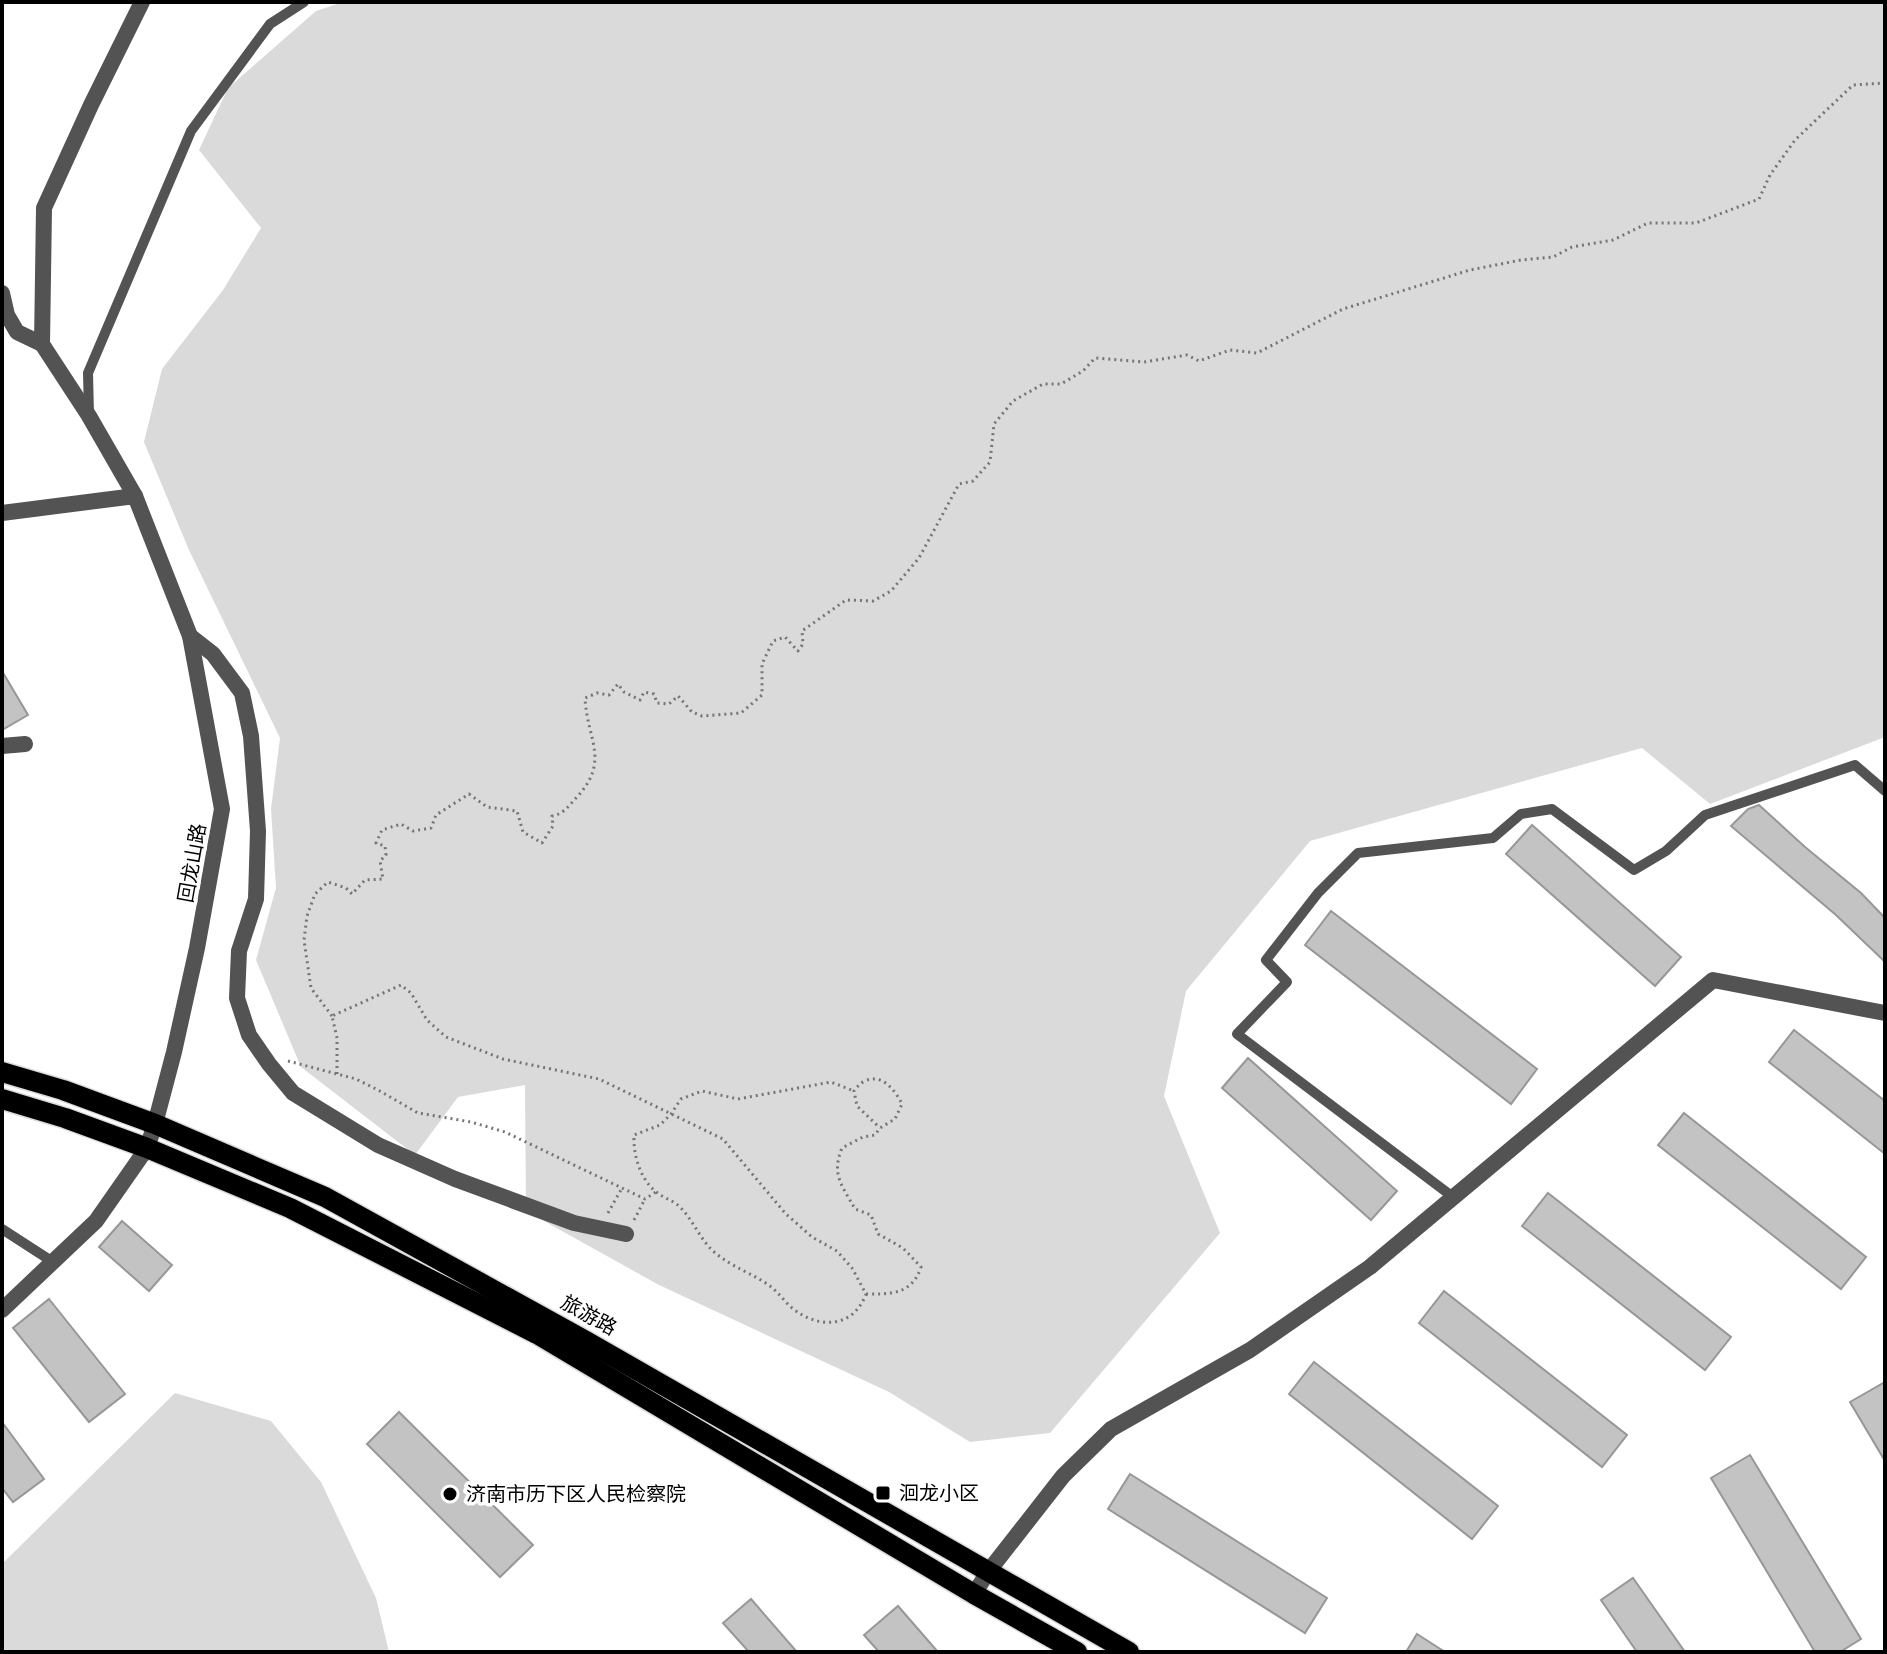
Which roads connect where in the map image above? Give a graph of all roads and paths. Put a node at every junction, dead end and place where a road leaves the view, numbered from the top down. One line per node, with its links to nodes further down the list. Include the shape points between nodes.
1 (142, 2): 5 (street, via 44,208)
2 (304, 2): 6 (lane, via 270,24 191,131 88,373)
3 (1885, 83): 14 (path, via 1853,85 1795,140 1759,199 1696,223 1648,223 1613,240 1572,247 1553,257 1470,270 1343,309 1257,353 1230,350 1199,361 1187,355 1144,362 1095,358 1061,384 1043,384 1013,401 994,424 990,462 973,481 959,484 919,558 891,591 873,601 846,600 802,631 798,651 785,637 773,641 762,664 762,695 741,713 702,716 678,696 669,704 657,703 654,694 644,692 640,700 618,684 609,695 585,698 595,769 584,790 562,814 552,816 553,826 542,843 523,832 517,811 487,807 469,794 436,815 431,828 413,831 401,824 382,830 376,843 385,846 380,861 383,879 365,880 352,894 328,882 315,894 307,916 304,940 311,988)
4 (2, 293): 5 (street, via 17,332)
5 (42, 344): 6 (street, 回龙山路)
6 (89, 416): 7 (street, 回龙山路)
7 (135, 496): 8 (street); 9 (street, 回龙山路)
8 (2, 513)
9 (190, 636): 15 (street, via 213,654 242,693 251,736 258,831 256,899 239,951 237,998 249,1035); 21 (street, 回龙山路, via 222,809 197,948)
10 (25, 744): 11 (street)
11 (2, 746)
12 (1885, 791): 26 (lane, via 1855,765 1705,815 1666,851 1634,870 1552,809 1521,814 1493,838 1358,853 1318,893 1266,960 1287,982 1237,1034)
13 (1885, 1013): 26 (street, via 1713,980)
14 (332, 1016): 17 (path); 20 (path, via 401,985 446,1037 503,1059 599,1079)
15 (269, 1064): 17 (path, via 285,1060); 28 (street, via 293,1093 378,1145 455,1179)
16 (2, 1072): 21 (main road, 旅游路)
17 (337, 1074): 24 (path, via 418,1113 505,1132)
18 (854, 1091): 20 (path, via 831,1082 738,1099 702,1091 681,1099); 22 (path, via 857,1106); 22 (path, via 866,1080 894,1087 902,1104 895,1119)
19 (2, 1099): 23 (main road)
20 (671, 1114): 25 (path, via 660,1125 634,1135 641,1172); 32 (path, via 723,1139 785,1213 837,1251)
21 (155, 1124): 23 (street, 回龙山路); 34 (main road, 旅游路, via 325,1197)
22 (880, 1128): 32 (path, via 842,1148 836,1163 839,1180 855,1209 871,1215 878,1234 903,1248 921,1267 917,1279 896,1294)
23 (147, 1148): 31 (street, 回龙山路, via 96,1221); 35 (main road, via 290,1208 537,1334)
24 (622, 1188): 27 (path); 28 (path)
25 (656, 1192): 27 (path); 32 (path, via 679,1206 711,1249 813,1321 834,1323 850,1317)
26 (1453, 1197): 34 (street, via 1370,1267 1250,1350 1111,1429 1063,1476)
27 (645, 1199): 30 (path)
28 (600, 1228): 30 (street)
29 (2, 1229): 31 (lane)
30 (626, 1234)
31 (53, 1262): 33 (street, 回龙山路)
32 (866, 1294)
33 (2, 1310)
34 (988, 1572): 35 (street); 37 (main road, 旅游路)
35 (974, 1594): 36 (main road)
36 (1077, 1652)
37 (1129, 1652)

